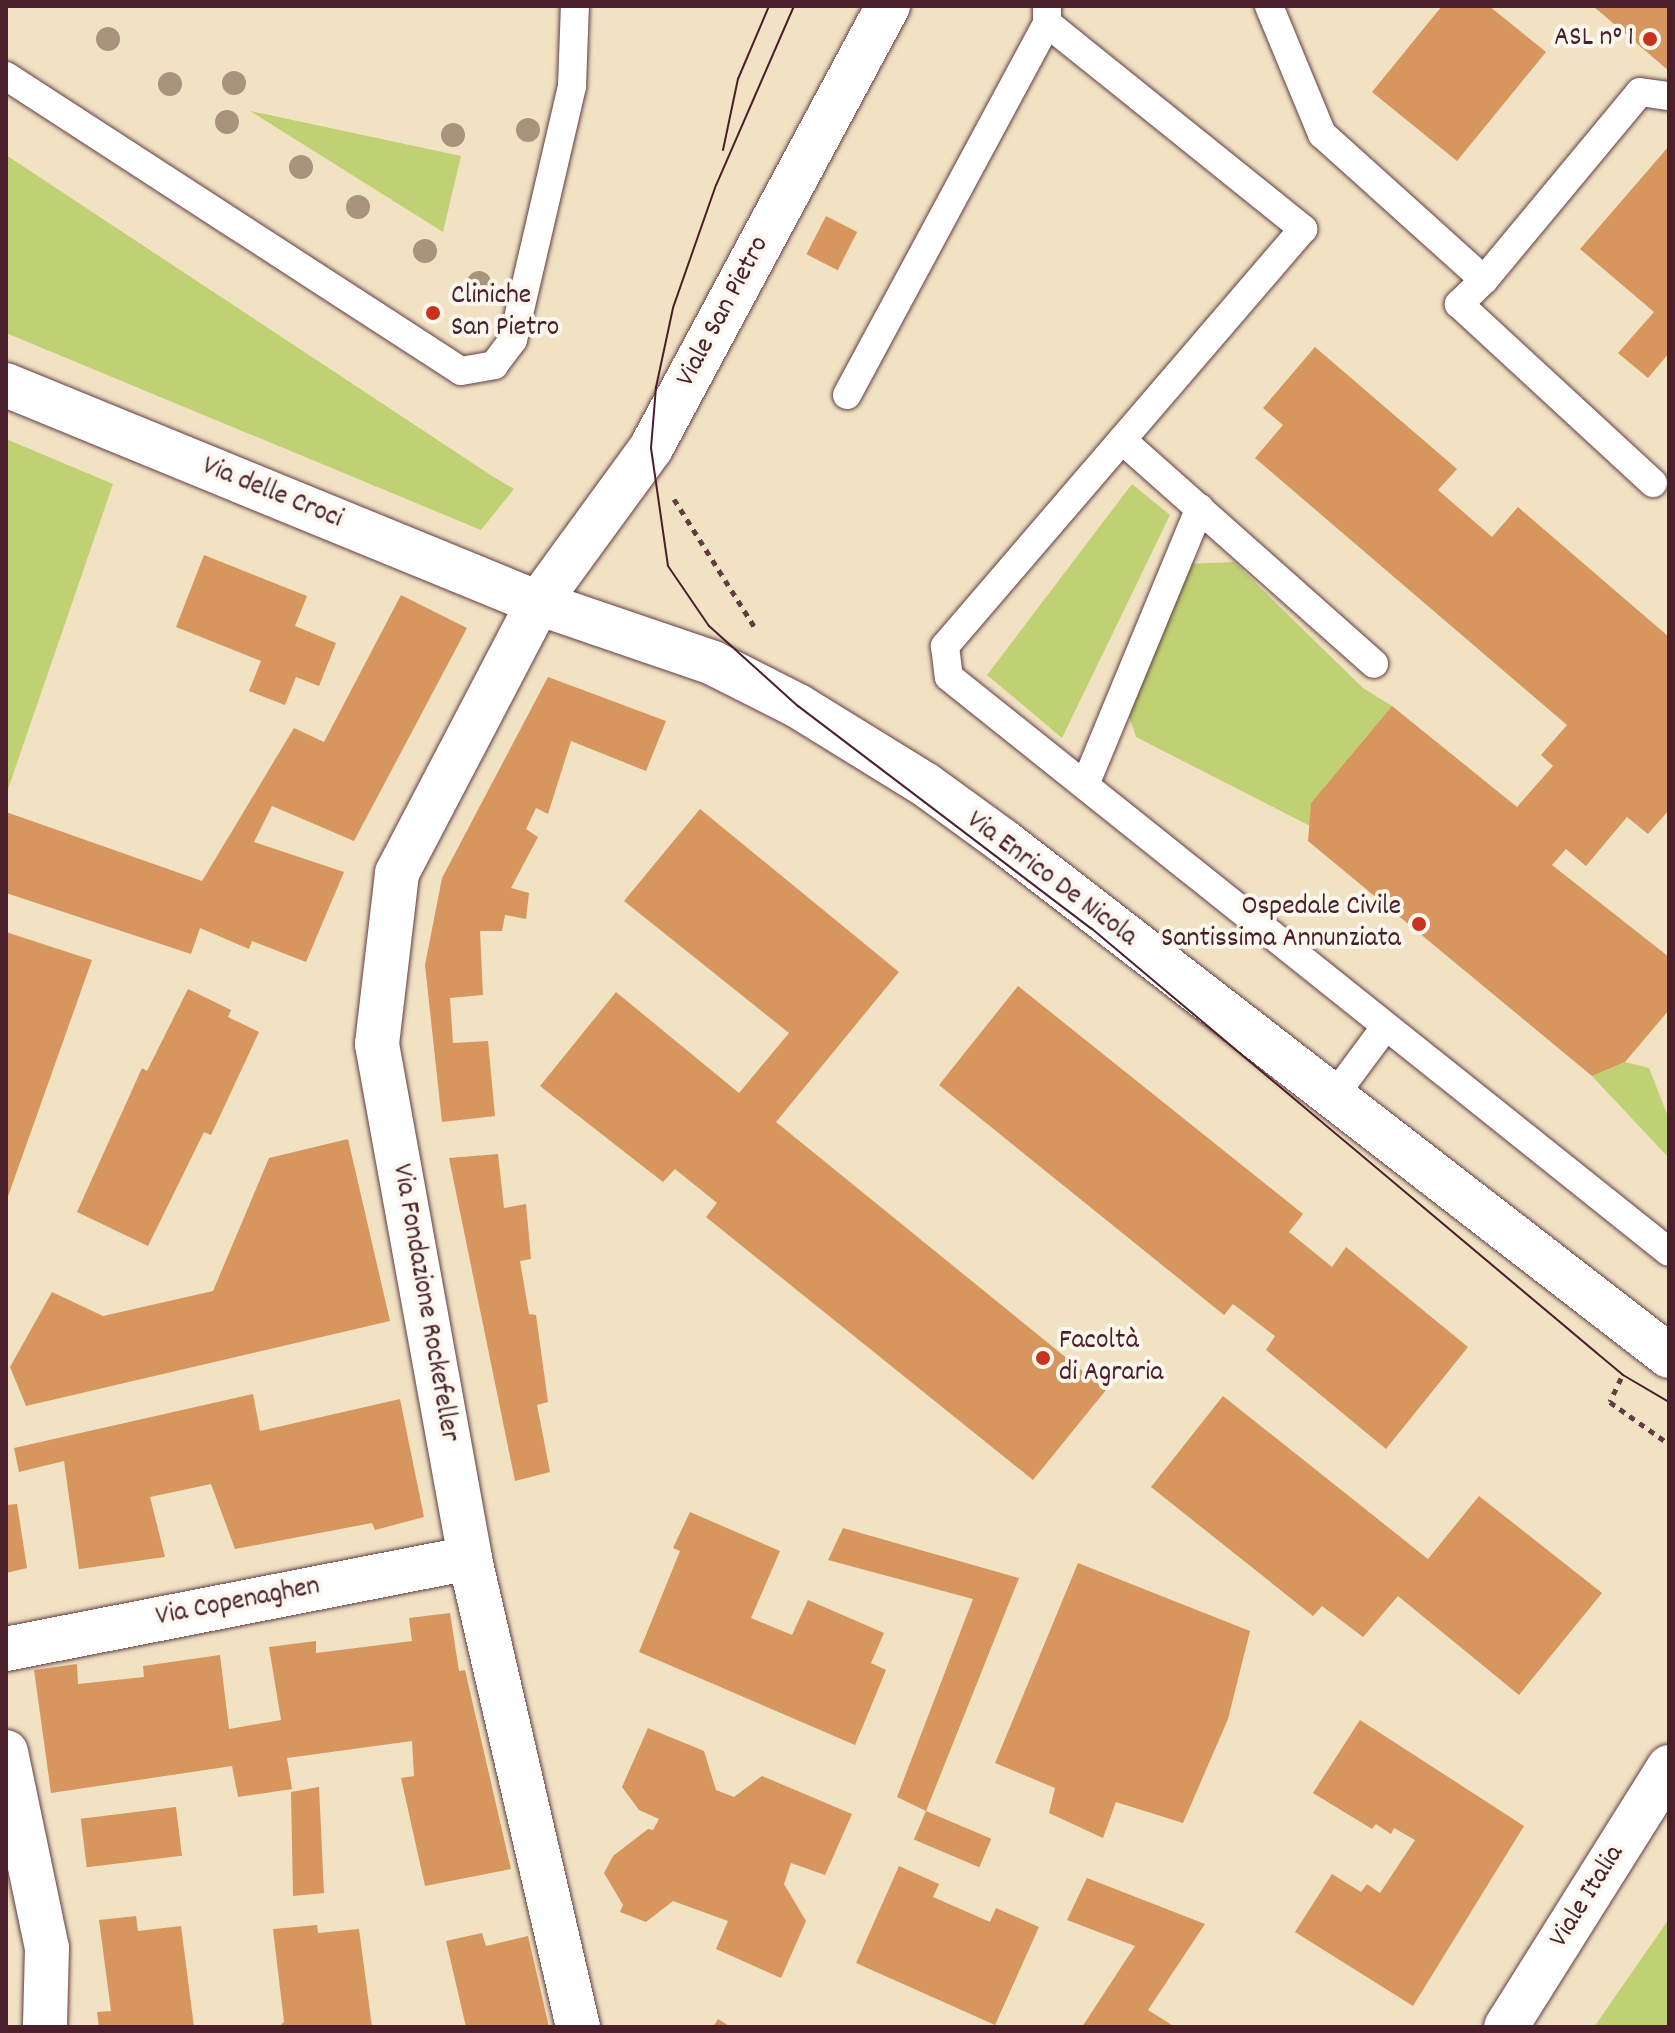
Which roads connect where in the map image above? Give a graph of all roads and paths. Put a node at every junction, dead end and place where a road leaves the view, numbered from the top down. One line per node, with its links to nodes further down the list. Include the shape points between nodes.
1 (575, 6): 5 (lane, via 572,86 513,340 494,365 461,371)
2 (888, 6): 13 (street, Viale San Pietro, via 651,448)
3 (1269, 6): 7 (lane, via 1322,134)
4 (1047, 15): 9 (lane); 10 (lane, via 1303,229)
5 (6, 76)
6 (1669, 96): 7 (lane, via 1640,92)
7 (1484, 280): 11 (lane, via 1459,304)
8 (6, 385): 13 (street, Via delle Croci)
9 (847, 395)
10 (1122, 440): 12 (lane); 15 (lane, via 945,646 949,677)
11 (1653, 483)
12 (1200, 508): 14 (lane); 15 (lane)
13 (538, 603): 17 (street, Via Enrico De Nicola, via 713,663 798,706 977,823); 22 (street, Via Fondazione Rockefeller, via 397,873 377,1044)
14 (1374, 664)
15 (1085, 785): 16 (lane)
16 (1386, 1026): 17 (lane); 18 (lane)
17 (1334, 1096): 19 (street, Via Enrico De Nicola)
18 (1669, 1252)
19 (1669, 1356)
20 (1610, 1402): 21 (path)
21 (1669, 1444)
22 (470, 1558): 23 (street, Via Copenaghen); 27 (street, Via Fondazione Rockefeller)
23 (6, 1649)
24 (6, 1752): 26 (street, via 47,1948)
25 (1669, 1767): 28 (street, Viale Italia)
26 (45, 2027)
27 (578, 2027)
28 (1506, 2027)

